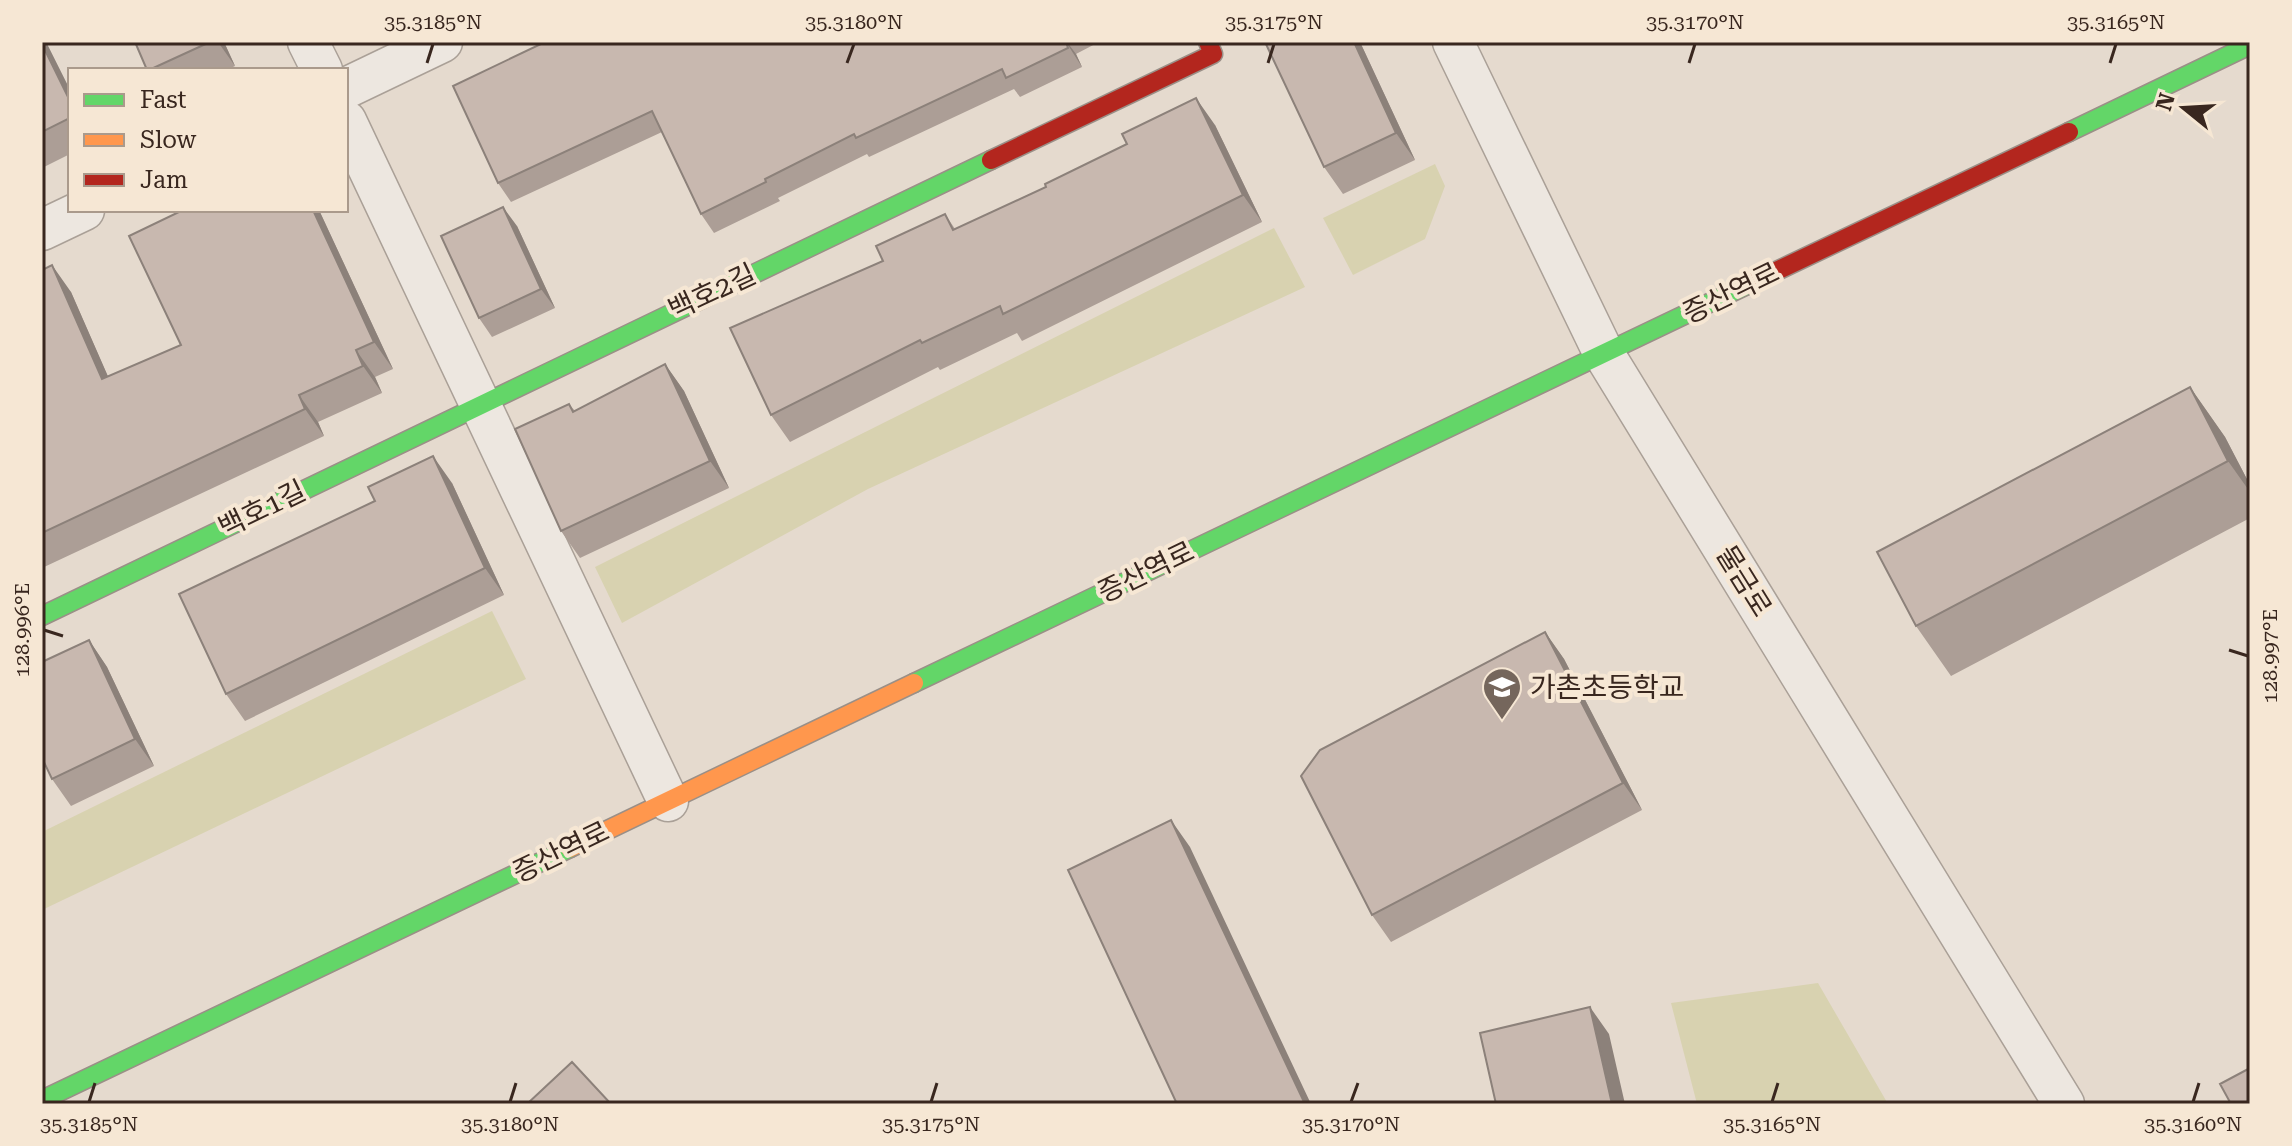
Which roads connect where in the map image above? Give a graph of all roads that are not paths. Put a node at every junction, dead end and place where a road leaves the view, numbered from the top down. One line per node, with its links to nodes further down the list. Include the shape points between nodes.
1 (308, 42): 6 (street)
2 (442, 42): 7 (street)
3 (1208, 42): 12 (street, 백호2길, via 1213,54)
4 (1453, 42): 11 (street, 물금로)
5 (2250, 45): 11 (street, 증산역로)
6 (321, 68)
7 (348, 87)
8 (348, 125): 12 (street)
9 (80, 212): 10 (street)
10 (42, 230)
11 (1604, 354): 14 (street, 증산역로); 16 (street, 물금로)
12 (481, 402): 13 (street, 백호1길); 14 (street)
13 (42, 616)
14 (668, 801): 15 (street, 증산역로)
15 (42, 1100)
16 (2064, 1104)

